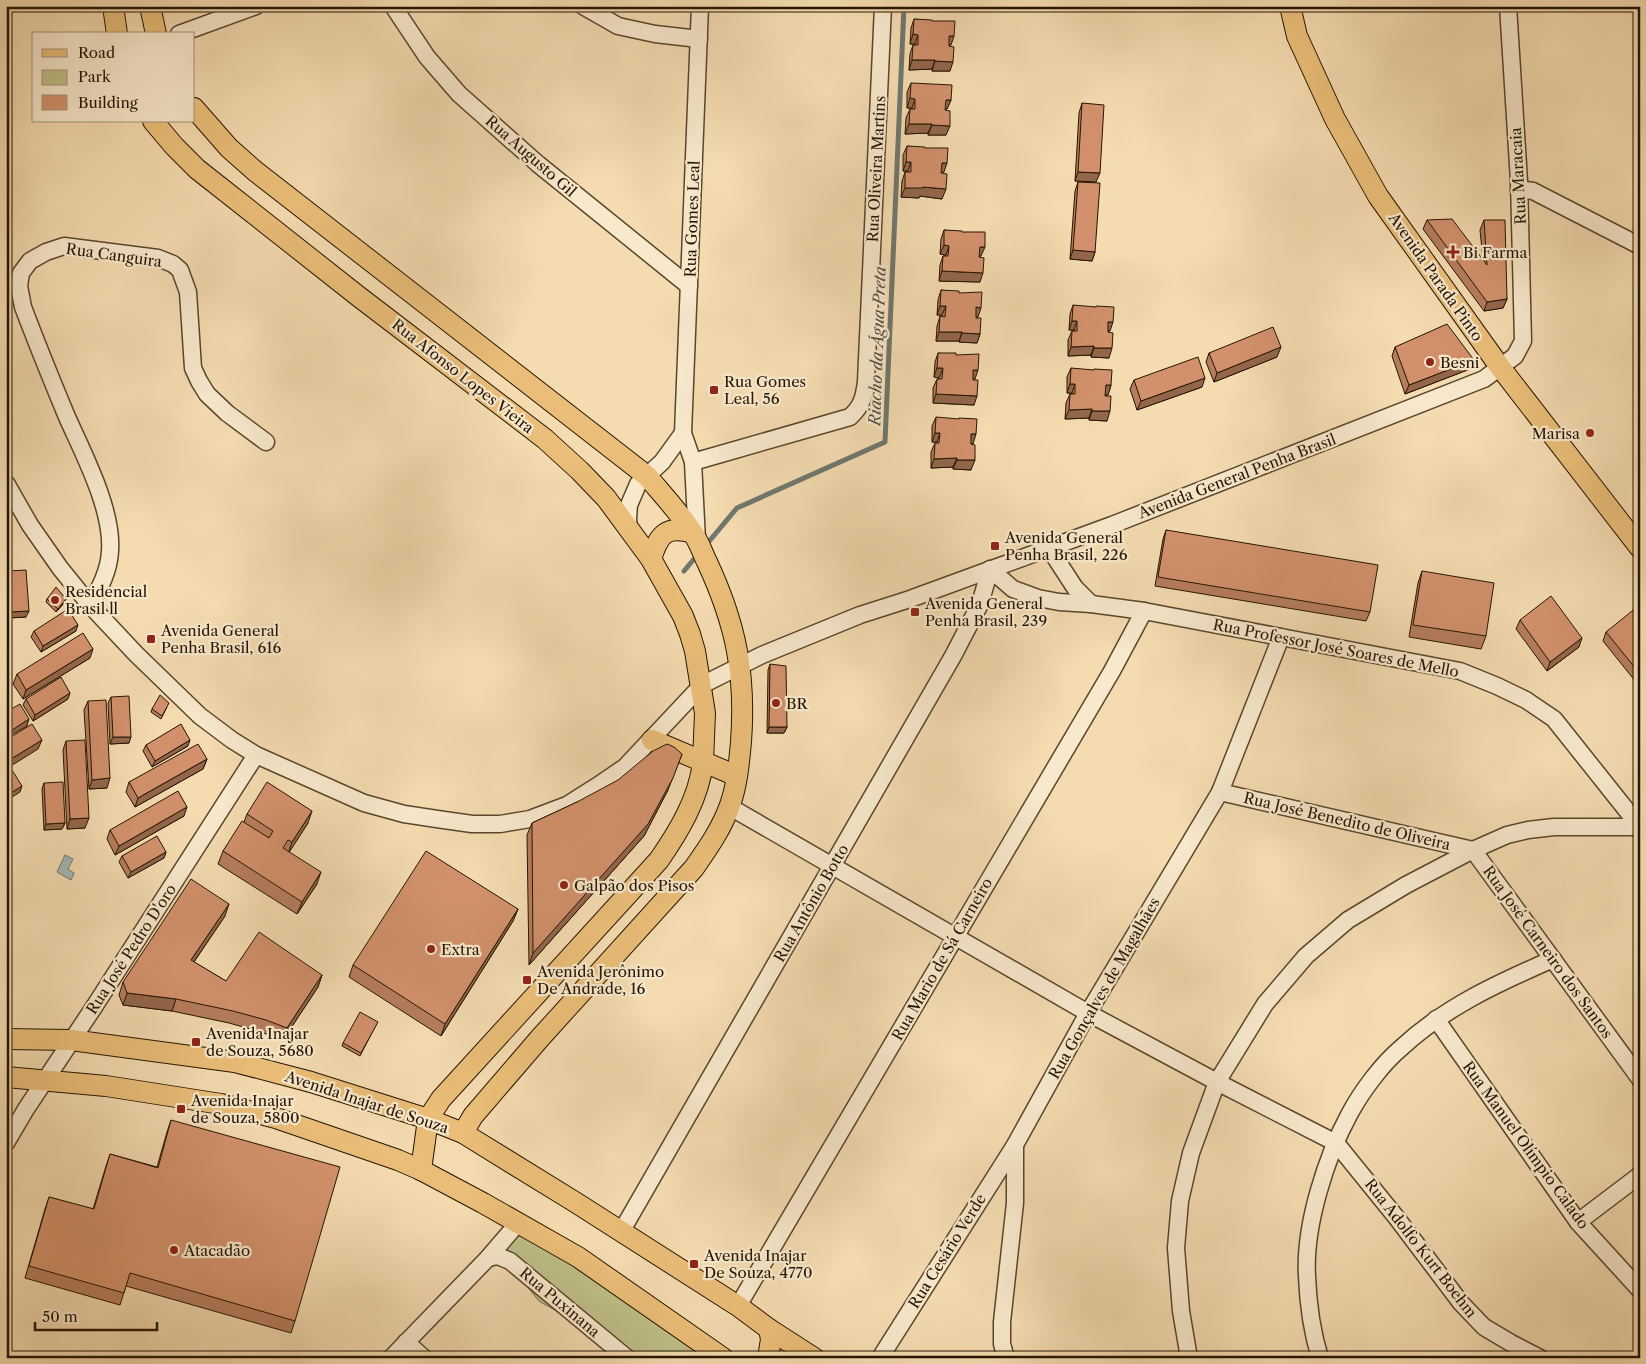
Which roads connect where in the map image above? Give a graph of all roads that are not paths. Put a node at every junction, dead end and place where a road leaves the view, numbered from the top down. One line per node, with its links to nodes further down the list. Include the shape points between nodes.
1 (113, 6): 10 (main road)
2 (150, 6): 11 (main road)
3 (256, 6): 12 (street)
4 (393, 6): 18 (street, Rua Augusto Gil, via 427,57 459,94 538,164)
5 (583, 6): 13 (street, via 618,26)
6 (700, 6): 13 (street, Rua Gomes Leal)
7 (883, 6): 22 (street, Rua Oliveira Martins, via 864,397 850,417)
8 (1290, 6): 19 (main road, Avenida Parada Pinto, via 1297,36 1335,119 1378,196)
9 (1508, 6): 16 (street, Rua Maracaia)
10 (117, 32)
11 (156, 32)
12 (184, 32)
13 (699, 39): 18 (street, Rua Gomes Leal)
14 (195, 109): 23 (main road, via 229,148 255,170)
15 (154, 122): 25 (main road, Rua Afonso Lopes Vieira, via 197,169 545,439 600,491)
16 (1519, 189): 17 (street, via 1534,191); 19 (street, Rua Maracaia, via 1523,341 1515,356)
17 (1640, 246)
18 (689, 286): 20 (street, Rua Gomes Leal)
19 (1500, 367): 27 (street, Avenida General Penha Brasil, via 1484,379); 28 (main road, Avenida Parada Pinto)
20 (683, 433): 22 (street, Rua Gomes Leal); 23 (street, via 662,462)
21 (266, 442): 32 (street, Rua Canguira, via 226,413 199,381 193,368 188,292 180,270 173,264 158,258 64,246 30,261 19,286 23,307 99,490 108,524 110,551 106,574)
22 (693, 462): 26 (street, Rua Gomes Leal)
23 (647, 476): 25 (street, via 638,484 629,505); 26 (main road)
24 (6, 483): 32 (street, Avenida General Penha Brasil, via 30,525)
25 (630, 531): 29 (main road, Rua Afonso Lopes Vieira)
26 (695, 536): 29 (main road, via 679,528 670,530 660,538); 35 (main road, via 726,607)
27 (1048, 548): 30 (street, Avenida General Penha Brasil); 31 (street, via 1075,588)
28 (1640, 548)
29 (651, 559): 36 (main road, Rua Afonso Lopes Vieira, via 683,616)
30 (990, 569): 31 (street, Rua Professor José Soares de Mello, via 1013,589 1038,598); 35 (street, Avenida General Penha Brasil, via 860,615); 45 (street, Rua Antônio Botto, via 980,604)
31 (1091, 604): 33 (street, Rua Professor José Soares de Mello)
32 (90, 605): 38 (street, Avenida General Penha Brasil, via 200,716)
33 (1144, 611): 34 (street, Rua Professor José Soares de Mello); 47 (street, Rua Mario de Sá Carneiro)
34 (1281, 637): 41 (street, Rua Gonçalves de Magalhães); 43 (street, Rua Professor José Soares de Mello, via 1460,671 1526,700 1554,719)
35 (740, 666): 36 (street, Avenida General Penha Brasil); 40 (main road, via 742,727)
36 (702, 685): 37 (street, Avenida General Penha Brasil); 39 (main road, Rua Afonso Lopes Vieira, via 705,712)
37 (652, 740): 38 (street, Avenida General Penha Brasil, via 625,767 567,805 530,819 500,824 437,820 364,803); 39 (main road)
38 (256, 755): 53 (street, Rua José Pedro D'oro)
39 (702, 762): 40 (main road); 46 (main road, Rua Afonso Lopes Vieira, via 694,798 679,830 659,860)
40 (737, 776): 42 (main road)
41 (1220, 792): 44 (street, Rua José Benedito de Oliveira); 50 (street, Rua Gonçalves de Magalhães)
42 (730, 807): 45 (street); 49 (main road, via 694,868)
43 (1639, 827): 44 (street, via 1554,826 1507,835)
44 (1473, 850): 48 (street, Rua José Carneiro dos Santos); 57 (street, via 1348,920 1306,956 1265,1004)
45 (833, 866): 47 (street); 67 (street, Rua Antônio Botto)
46 (591, 935): 49 (main road, via 589,945 593,954 602,960); 58 (main road, Rua Afonso Lopes Vieira, via 441,1099)
47 (955, 937): 50 (street); 70 (street, Rua Mario de Sá Carneiro)
48 (1553, 959): 51 (street, via 1504,980); 55 (street, Rua José Carneiro dos Santos)
49 (612, 960): 59 (main road, via 473,1116)
50 (1088, 1013): 57 (street); 62 (street, Rua Gonçalves de Magalhães)
51 (1436, 1018): 61 (street, via 1400,1048 1376,1075 1350,1112); 65 (street, Rua Manuel Olímpio Calado)
52 (6, 1039): 53 (main road, Avenida Inajar de Souza)
53 (71, 1040): 56 (street, Rua José Pedro D'oro); 58 (main road, Avenida Inajar de Souza, via 235,1062)
54 (6, 1077): 56 (main road)
55 (1640, 1079)
56 (45, 1080): 60 (street, Rua José Pedro D'oro); 63 (main road, via 221,1104 276,1118)
57 (1217, 1082): 61 (street); 81 (street, via 1191,1153 1180,1201 1176,1248)
58 (428, 1119): 59 (main road, Avenida Inajar de Souza); 63 (main road)
59 (463, 1133): 67 (main road, Avenida Inajar de Souza)
60 (6, 1143)
61 (1336, 1143): 82 (street, via 1321,1184 1310,1232 1307,1275); 83 (street, Rua Adolfo Kurt Boehm, via 1461,1303 1484,1327)
62 (1015, 1145): 79 (street, Rua Cesário Verde); 80 (street, Rua Gonçalves de Magalhães, via 1014,1203 1002,1322)
63 (421, 1170): 66 (main road)
64 (1640, 1175): 65 (street)
65 (1578, 1222): 69 (street, Rua Manuel Olímpio Calado)
66 (518, 1223): 68 (street); 76 (main road, via 578,1257)
67 (621, 1232): 70 (main road, Avenida Inajar de Souza)
68 (488, 1258): 72 (street); 75 (street, Rua Puxinana, via 498,1256 510,1261)
69 (1640, 1290)
70 (738, 1306): 71 (main road, Avenida Inajar de Souza)
71 (770, 1329): 77 (main road); 78 (main road, Avenida Inajar de Souza)
72 (406, 1342): 73 (street); 74 (street)
73 (391, 1358)
74 (424, 1358)
75 (628, 1358)
76 (723, 1358)
77 (768, 1358)
78 (814, 1358)
79 (880, 1358)
80 (1006, 1358)
81 (1188, 1358)
82 (1320, 1358)
83 (1540, 1358)

